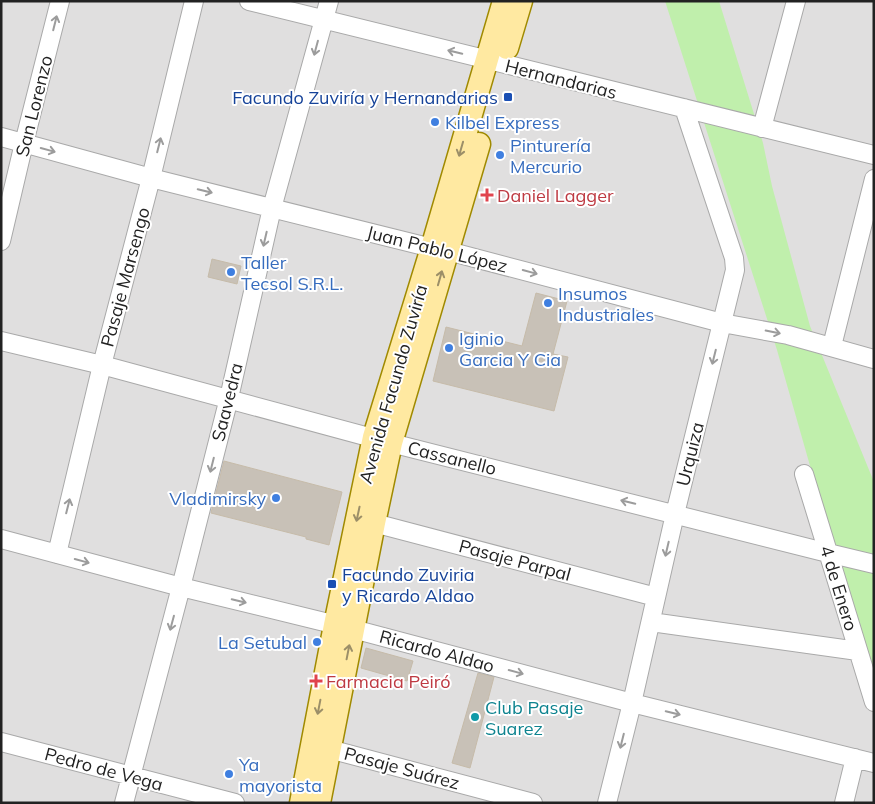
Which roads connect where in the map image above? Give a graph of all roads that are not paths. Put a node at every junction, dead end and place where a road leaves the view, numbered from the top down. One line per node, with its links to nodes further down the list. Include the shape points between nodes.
1 (60, 1): 13 (street, San Lorenzo, one-way to 1)
2 (194, 1): 15 (street, Pasaje Marsengo, one-way to 2)
3 (249, 1): 8 (street, Hernandarias)
4 (329, 1): 8 (street, Saavedra)
5 (504, 1): 9 (main road, Avenida Facundo Zuviría)
6 (521, 1): 9 (main road, Avenida Facundo Zuviría)
7 (796, 1): 11 (street)
8 (324, 20): 9 (street, Hernandarias, one-way to 8); 17 (street, Saavedra, one-way to 17)
9 (495, 62): 10 (street, Hernandarias); 19 (main road, Avenida Facundo Zuviría)
10 (684, 108): 11 (street, Hernandarias); 20 (street, Urquiza, via 734,258 735,270)
11 (762, 128): 14 (street, Hernandarias)
12 (1, 137): 13 (street, Juan Pablo López)
13 (24, 143): 15 (street, Juan Pablo López, one-way to 15); 18 (street, San Lorenzo)
14 (874, 155)
15 (151, 178): 17 (street, Juan Pablo López, one-way to 17); 24 (street, Pasaje Marsengo)
16 (874, 179): 22 (street)
17 (272, 208): 19 (street, Juan Pablo López); 25 (street, Saavedra, one-way to 25)
18 (1, 241)
19 (440, 249): 20 (street, Juan Pablo López, one-way to 20); 26 (main road, Avenida Facundo Zuviría)
20 (722, 323): 22 (street, Juan Pablo López, one-way to 22); 28 (street, Urquiza, one-way to 28)
21 (1, 341): 24 (street, Cassanello)
22 (832, 346): 23 (street, Juan Pablo López)
23 (874, 358)
24 (102, 365): 25 (street, Cassanello); 32 (street, Pasaje Marsengo, one-way to 24)
25 (229, 398): 26 (street, Cassanello); 34 (street, Saavedra, one-way to 34)
26 (383, 440): 28 (street, Cassanello, one-way to 26); 29 (main road, Avenida Facundo Zuviría); 37 (main road, Avenida Facundo Zuviría, one-way to 37)
27 (804, 474): 31 (street, 4 de Enero)
28 (675, 514): 31 (street, Cassanello); 35 (street, Urquiza, one-way to 35)
29 (374, 523): 35 (street, Pasaje Parpal); 37 (main road, Avenida Facundo Zuviría)
30 (1, 539): 32 (street, Ricardo Aldao)
31 (828, 553): 33 (street, Cassanello); 38 (street, 4 de Enero)
32 (57, 554): 34 (street, Ricardo Aldao, one-way to 34)
33 (874, 564)
34 (182, 587): 37 (street, Ricardo Aldao, one-way to 37); 45 (street, Saavedra, one-way to 45)
35 (656, 596): 36 (street, Urquiza)
36 (651, 622): 38 (street); 40 (street, Urquiza)
37 (344, 626): 40 (street, Ricardo Aldao, one-way to 40); 42 (main road, Avenida Facundo Zuviría, one-way to 37); 48 (main road, Avenida Facundo Zuviría, one-way to 48)
38 (858, 650): 39 (street, 4 de Enero)
39 (874, 702)
40 (632, 703): 43 (street, Ricardo Aldao, one-way to 43); 51 (street, Urquiza, one-way to 51)
41 (1, 742): 45 (street, Pedro de Vega)
42 (329, 749): 49 (main road, Avenida Facundo Zuviría); 50 (street, Pasaje Suárez)
43 (855, 758): 44 (street, Ricardo Aldao); 52 (street)
44 (874, 763)
45 (130, 776): 46 (street, Saavedra); 47 (street, Pedro de Vega)
46 (124, 803)
47 (235, 803)
48 (301, 803)
49 (319, 803)
50 (533, 803)
51 (607, 803)
52 (844, 803)

